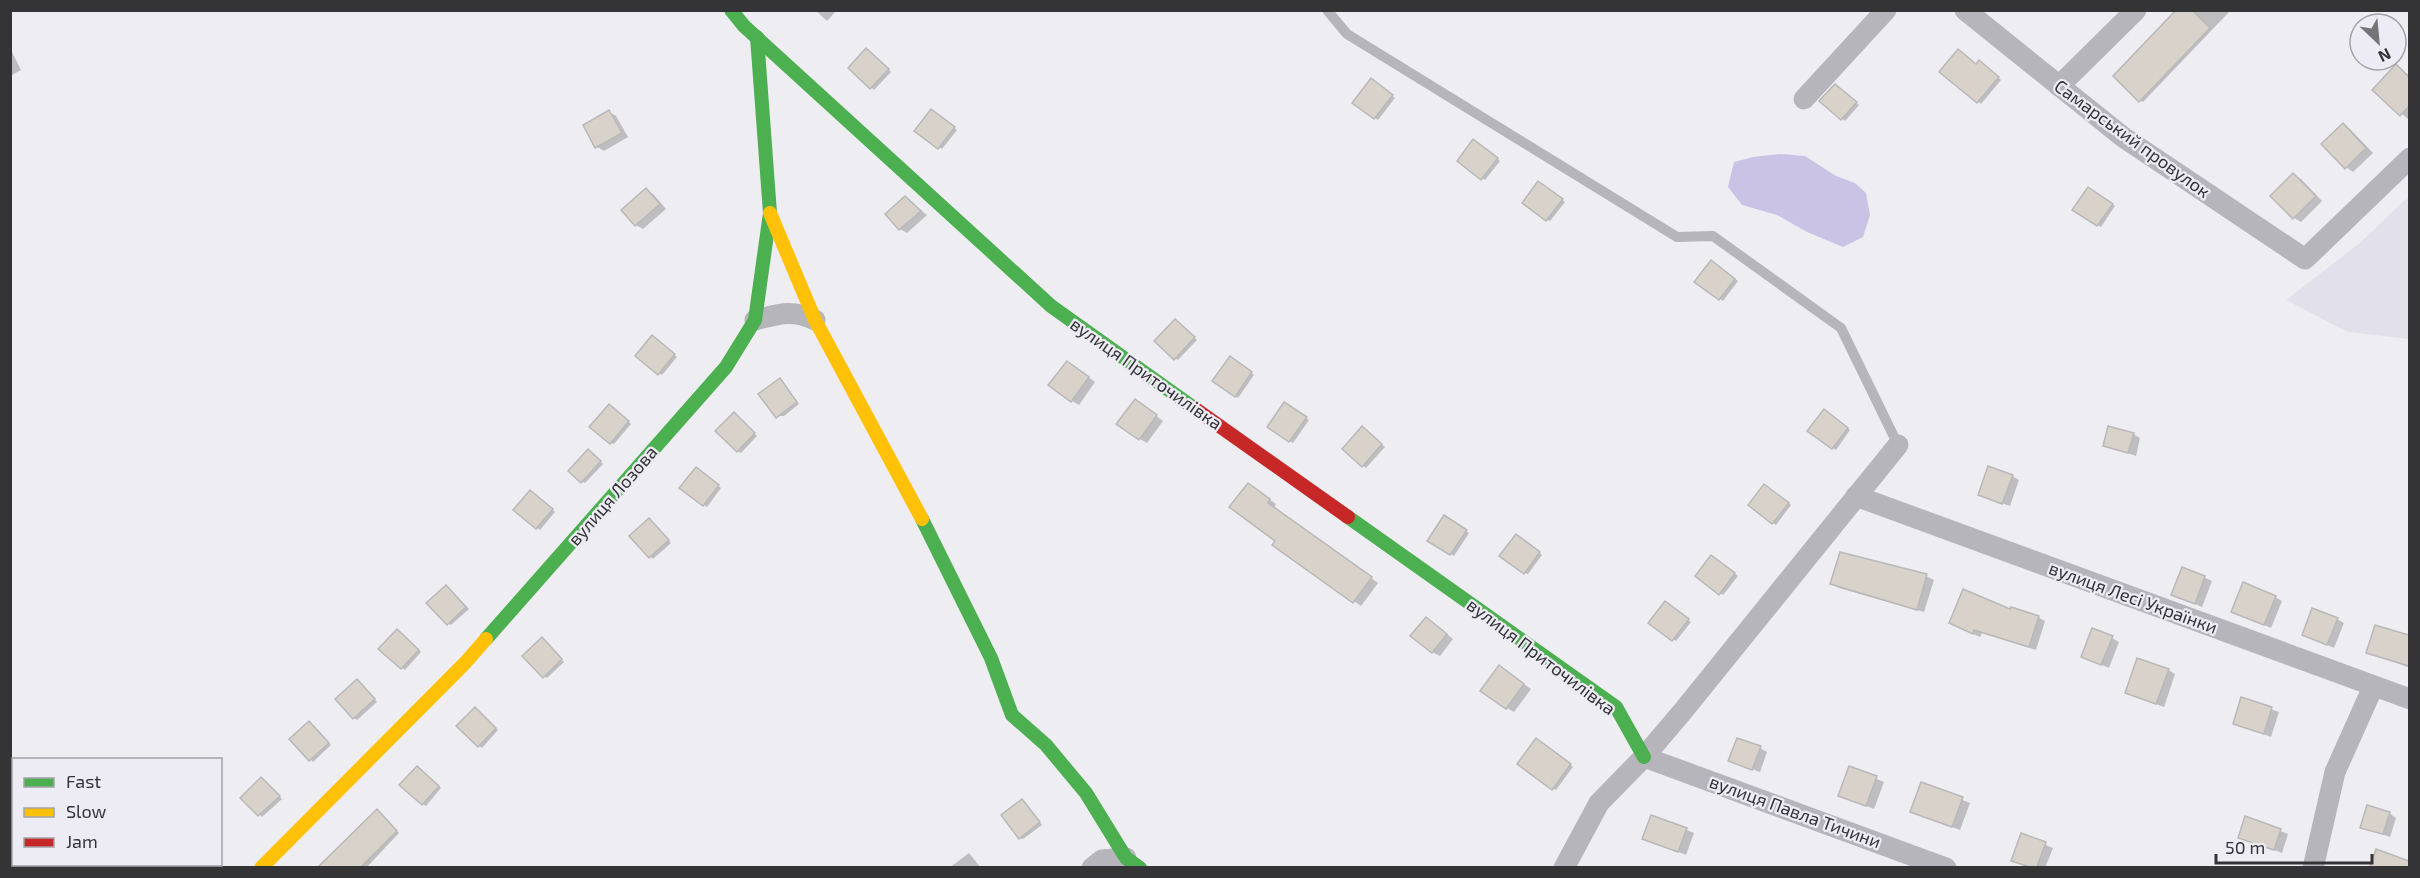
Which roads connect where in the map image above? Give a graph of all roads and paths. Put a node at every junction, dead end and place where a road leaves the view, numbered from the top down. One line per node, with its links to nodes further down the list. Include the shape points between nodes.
1 (731, 10): 6 (street, вулиця Приточилівка)
2 (1326, 10): 13 (lane, via 1347,34 1677,237 1713,236 1841,328)
3 (1886, 10): 8 (street)
4 (1965, 10): 7 (street, Самарський провулок)
5 (2136, 10): 7 (street)
6 (757, 37): 10 (street, вулиця Лозова); 17 (street, вулиця Приточилівка, via 1051,306 1616,708)
7 (2059, 87): 9 (street, Самарський провулок, via 2123,136 2305,259)
8 (1804, 99)
9 (2409, 158)
10 (770, 213): 11 (street, вулиця Лозова); 12 (street)
11 (755, 320): 12 (street, via 781,313 801,313); 19 (street, вулиця Лозова, via 726,367 465,663)
12 (815, 320): 18 (street, via 902,478 991,658 1012,715 1046,745 1086,793)
13 (1898, 445): 14 (street)
14 (1856, 496): 15 (street, вулиця Лесі Українки); 17 (street)
15 (2373, 687): 16 (street, вулиця Лесі Українки); 23 (street, via 2335,772)
16 (2409, 699)
17 (1644, 757): 21 (street, via 1599,803); 22 (street, вулиця Павла Тичини)
18 (1133, 863): 20 (street, via 1102,861)
19 (261, 867)
20 (1092, 867)
21 (1564, 867)
22 (1946, 867)
23 (2313, 867)

